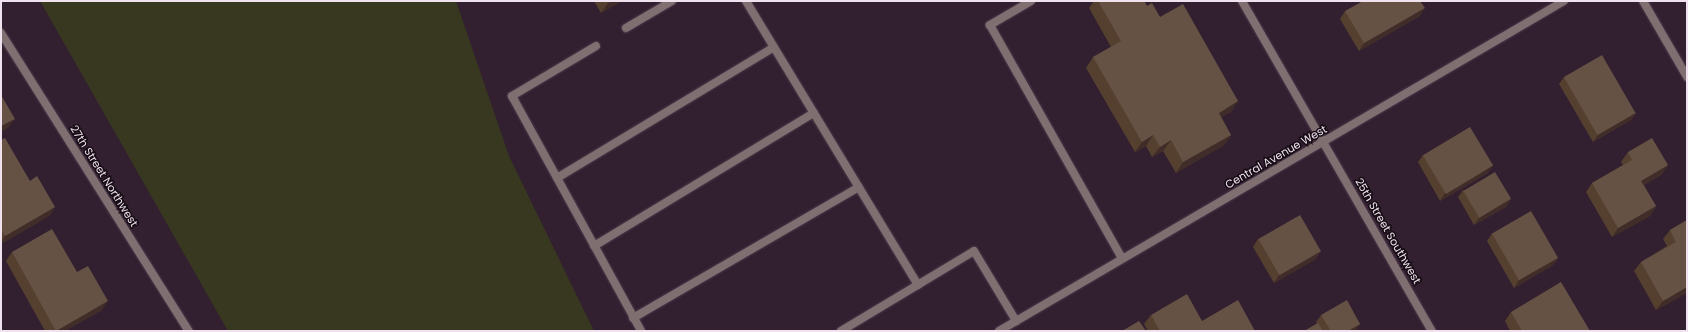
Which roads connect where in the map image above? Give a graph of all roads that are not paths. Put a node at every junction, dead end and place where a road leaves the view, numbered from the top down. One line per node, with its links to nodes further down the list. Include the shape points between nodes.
1 (672, 1): 7 (street)
2 (746, 1): 10 (street)
3 (1031, 1): 17 (street, via 990,25)
4 (1242, 1): 13 (street, 25th Street Southwest, via 1302,109)
5 (1564, 1): 13 (street, Central Avenue West)
6 (1643, 1): 11 (street)
7 (626, 28)
8 (1, 33): 21 (street, 27th Street Northwest)
9 (596, 46): 14 (street, via 512,96)
10 (774, 47): 12 (street); 14 (street)
11 (1687, 77)
12 (814, 113): 15 (street); 16 (street)
13 (1324, 142): 17 (street, Central Avenue West); 25 (street, 25th Street Southwest)
14 (557, 178): 16 (street)
15 (859, 187): 18 (street); 19 (street)
16 (594, 246): 19 (street)
17 (1122, 258): 20 (street, Central Avenue West)
18 (918, 285): 20 (street, via 974,251); 23 (street)
19 (634, 318): 22 (street)
20 (1016, 321): 24 (street, Central Avenue West)
21 (189, 331)
22 (641, 331)
23 (841, 331)
24 (999, 331)
25 (1432, 331)

